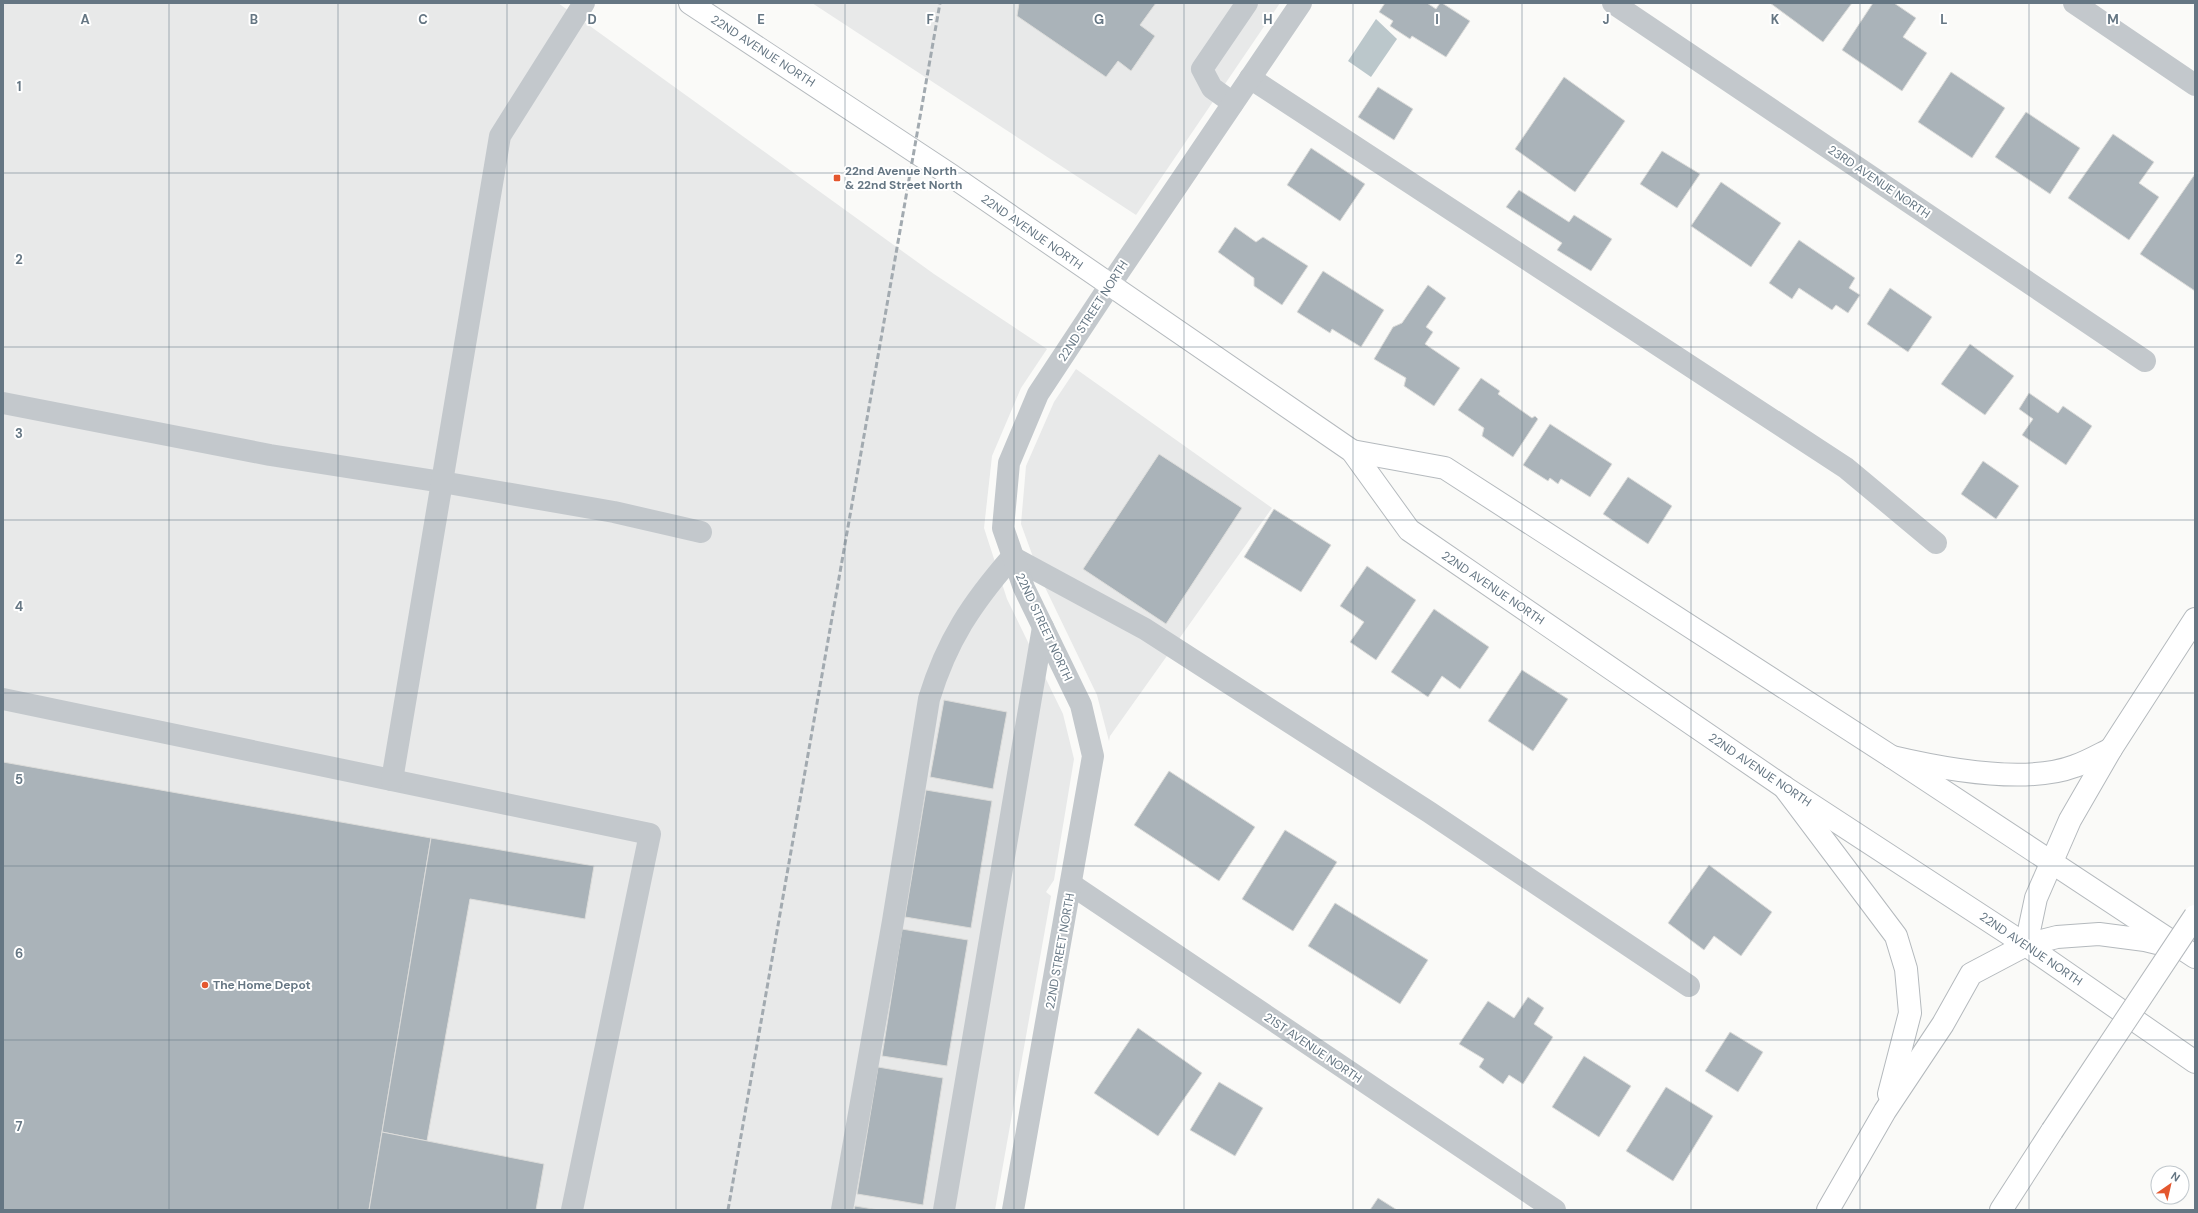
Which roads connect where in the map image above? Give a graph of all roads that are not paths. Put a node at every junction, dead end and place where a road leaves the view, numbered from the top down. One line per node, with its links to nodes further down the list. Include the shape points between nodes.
1 (584, 3): 14 (street, via 500,136)
2 (690, 3): 10 (main road, 22ND AVENUE NORTH, via 949,174)
3 (1248, 3): 9 (street, via 1202,70 1212,88)
4 (1302, 3): 7 (street, 22ND STREET NORTH)
5 (1613, 3): 11 (street, 23RD AVENUE NORTH)
6 (2074, 3): 8 (street)
7 (1250, 78): 9 (street, 22ND STREET NORTH); 16 (street, via 1846,468)
8 (2195, 85)
9 (1233, 102): 10 (street, 22ND STREET NORTH)
10 (1110, 285): 13 (main road, 22ND AVENUE NORTH); 17 (street, 22ND STREET NORTH, via 1038,394 1008,463 1002,528)
11 (2145, 362)
12 (3, 403): 14 (street, via 248,451)
13 (1352, 451): 22 (main road, 22ND AVENUE NORTH, via 1445,468); 24 (main road, 22ND AVENUE NORTH, via 1409,530)
14 (442, 482): 15 (street, via 614,512); 23 (street)
15 (701, 532)
16 (1936, 543)
17 (1012, 557): 19 (street, 22ND STREET NORTH); 30 (street, via 1152,634 1422,808); 34 (street, via 983,591 955,633 938,670 930,699)
18 (2195, 619): 21 (main road)
19 (1043, 627): 26 (street, 22ND STREET NORTH, via 1081,705 1093,756); 35 (street)
20 (3, 699): 23 (street)
21 (2111, 750): 22 (main road, via 2074,767 2032,775 1942,769); 25 (main road, via 2070,820)
22 (1892, 757): 25 (main road, 22ND AVENUE NORTH)
23 (392, 780): 33 (street, via 650,834)
24 (1784, 787): 28 (main road, 22ND AVENUE NORTH); 32 (main road, via 1896,936 1906,969 1910,1013)
25 (2051, 860): 28 (main road, via 2036,898); 29 (main road, 22ND AVENUE NORTH)
26 (1072, 885): 36 (street, 22ND STREET NORTH); 37 (street, 21ST AVENUE NORTH)
27 (2195, 916): 39 (main road, bridge)
28 (2026, 945): 29 (main road, via 2057,936 2099,934 2145,940); 31 (main road, 22ND AVENUE NORTH); 32 (main road, via 1971,974 1943,1024)
29 (2190, 954)
30 (1689, 986)
31 (2195, 1062)
32 (1885, 1111): 38 (main road)
33 (572, 1210)
34 (842, 1210)
35 (944, 1210)
36 (1013, 1210)
37 (1555, 1210)
38 (1828, 1210)
39 (2001, 1210)

